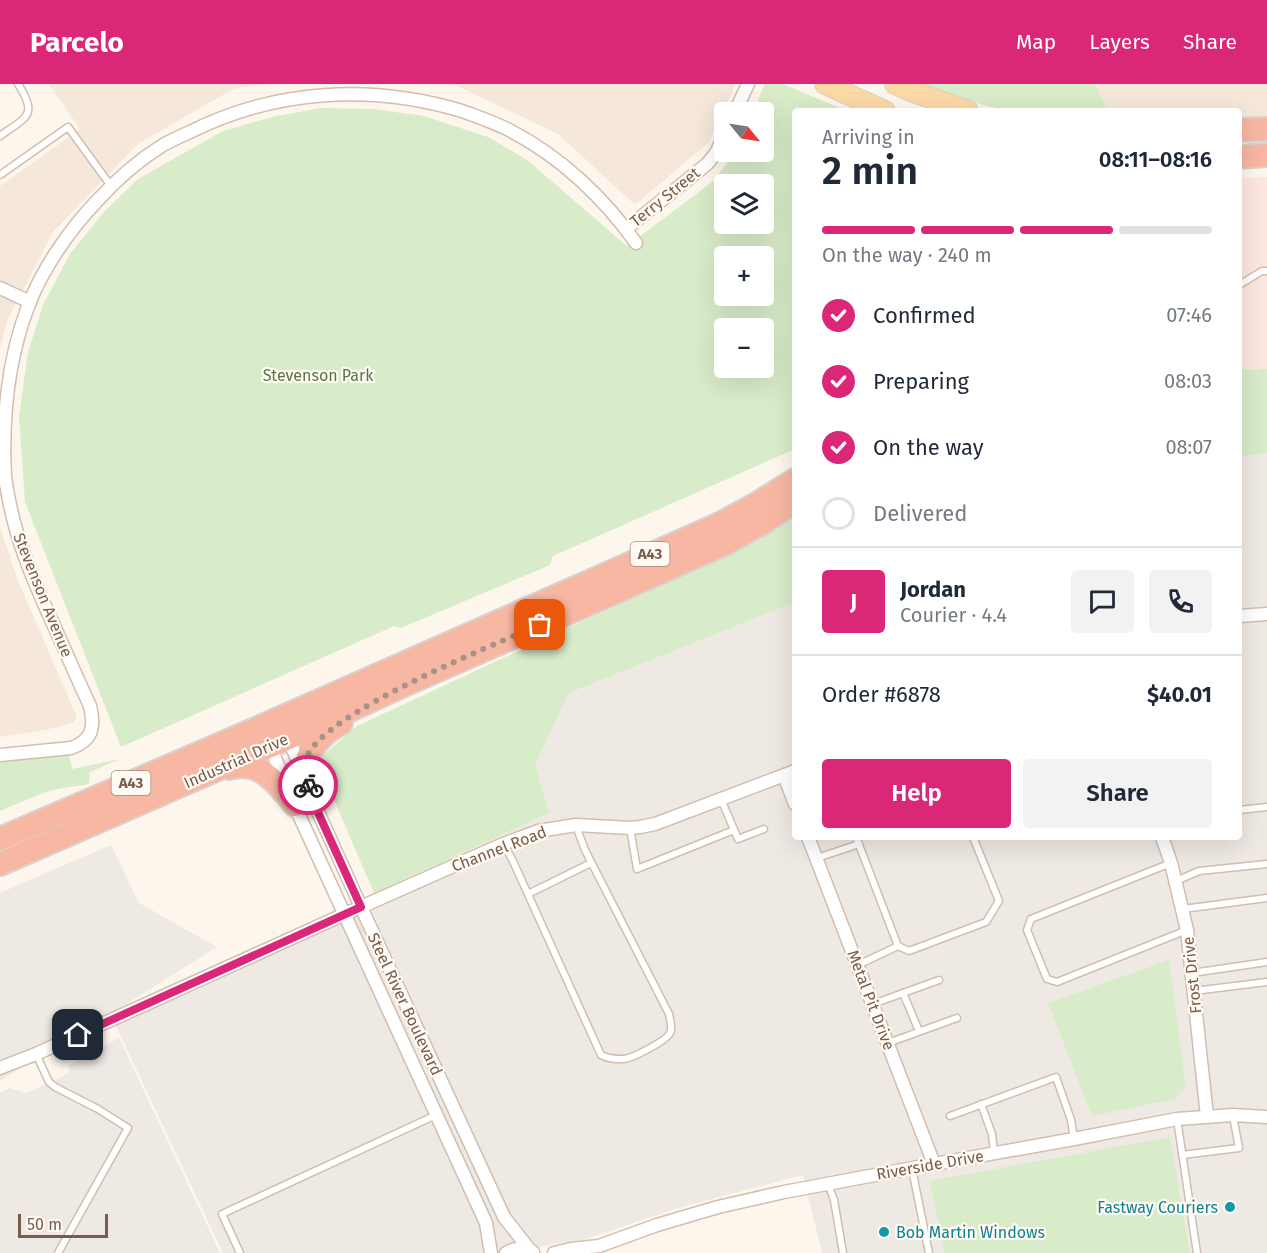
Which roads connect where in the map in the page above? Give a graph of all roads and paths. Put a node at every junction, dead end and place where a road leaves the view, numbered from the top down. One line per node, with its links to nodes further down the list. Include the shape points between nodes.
1 (18, 84): 10 (lane, via 29,105 28,113)
2 (748, 84): 5 (street)
3 (825, 84): 6 (main road)
4 (895, 84): 7 (main road)
5 (740, 102)
6 (878, 108)
7 (959, 108)
8 (1267, 129): 9 (highway)
9 (1242, 130)
10 (0, 136)
11 (714, 155): 16 (street, Terry Street)
12 (1267, 155): 13 (highway)
13 (1242, 157)
14 (0, 175): 15 (lane, via 68,127)
15 (111, 186): 16 (street, Stevenson Avenue, via 164,144 250,107 301,95 368,92 441,104 511,131 572,173); 21 (street, Stevenson Avenue, via 53,257)
16 (626, 229): 17 (street, Stevenson Avenue)
17 (636, 243)
18 (1267, 271): 19 (lane)
19 (1242, 283)
20 (0, 288): 21 (street)
21 (30, 302): 28 (street, Stevenson Avenue, via 14,348 6,398 5,480 30,572 93,720 92,731 80,745)
22 (792, 482): 27 (highway, Industrial Drive / A43, via 718,525)
23 (792, 503): 26 (highway, Industrial Drive / A43, via 724,544)
24 (1267, 614): 25 (street)
25 (1242, 616)
26 (404, 686): 27 (highway, Industrial Drive / A43); 32 (highway, via 335,726 314,746 307,757)
27 (275, 732): 29 (highway, Industrial Drive / A43); 32 (street, Steel River Boulevard); 32 (street, Steel River Boulevard); 39 (highway, Industrial Drive / A43)
28 (0, 755)
29 (210, 772): 32 (highway, via 239,765 256,768); 48 (highway, Industrial Drive / A43)
30 (790, 773): 31 (street, Channel Road)
31 (721, 799): 36 (street, Channel Road, via 656,824); 38 (lane)
32 (303, 801): 53 (street, Steel River Boulevard); 55 (street, Steel River Boulevard)
33 (1267, 807): 34 (lane)
34 (1242, 810)
35 (576, 825): 36 (street, Channel Road); 44 (street, Channel Road, via 538,831); 46 (lane)
36 (630, 828): 38 (lane, via 637,869)
37 (764, 829): 38 (lane, via 738,839)
38 (734, 830)
39 (0, 839)
40 (809, 840): 45 (street, Metal Pit Drive)
41 (857, 840): 45 (lane); 57 (lane)
42 (974, 840): 57 (lane, via 999,901 986,922 909,951)
43 (1163, 840): 47 (street, Frost Drive)
44 (503, 844): 51 (lane); 53 (street, Channel Road)
45 (816, 858): 59 (street, Metal Pit Drive)
46 (591, 863): 51 (lane); 51 (lane, via 671,1024 663,1041 627,1059 601,1055)
47 (1171, 863): 50 (street, Frost Drive); 56 (lane, via 1030,919 1027,930 1047,979 1057,982)
48 (0, 864)
49 (1267, 864): 50 (lane, via 1200,871)
50 (1176, 881): 54 (street, Frost Drive)
51 (528, 894)
52 (1267, 898): 54 (lane)
53 (361, 907): 55 (street, Channel Road); 85 (street, Steel River Boulevard, via 504,1217)
54 (1183, 909): 56 (street, Frost Drive)
55 (345, 914): 69 (street, Channel Road); 72 (street, Steel River Boulevard)
56 (1187, 930): 60 (street, Frost Drive)
57 (898, 946): 59 (lane)
58 (1267, 962): 60 (lane)
59 (857, 965): 65 (street, Metal Pit Drive)
60 (1192, 973): 63 (street, Frost Drive)
61 (939, 980): 64 (lane)
62 (1267, 982): 63 (lane)
63 (1194, 991): 75 (street, Frost Drive)
64 (903, 993): 65 (lane); 67 (lane)
65 (872, 1004): 68 (street, Metal Pit Drive)
66 (957, 1018): 67 (lane)
67 (920, 1032): 68 (lane)
68 (887, 1043): 81 (street, Metal Pit Drive)
69 (36, 1054): 70 (street, Channel Road); 86 (lane, via 55,1087 128,1128)
70 (0, 1068)
71 (981, 1104): 74 (lane); 78 (lane, via 1056,1077); 79 (lane)
72 (437, 1115): 87 (lane, via 222,1214); 88 (street, Steel River Boulevard, via 486,1223)
73 (1233, 1115): 75 (street, Riverside Drive); 76 (street, Riverside Drive); 80 (lane, via 1239,1148)
74 (950, 1116)
75 (1207, 1116): 77 (street, Riverside Drive)
76 (1267, 1117)
77 (1177, 1119): 78 (street, Riverside Drive); 80 (lane)
78 (1074, 1139): 79 (street, Riverside Drive)
79 (994, 1153): 81 (street, Riverside Drive)
80 (1182, 1155): 93 (lane)
81 (934, 1164): 82 (street, Riverside Drive)
82 (912, 1168): 83 (street, Riverside Drive); 92 (lane)
83 (828, 1184): 84 (street, Riverside Drive, via 718,1207); 91 (lane)
84 (594, 1249): 90 (street, Riverside Drive)
85 (532, 1251): 89 (street, via 517,1249)
86 (58, 1253)
87 (240, 1253)
88 (491, 1253)
89 (506, 1253)
90 (554, 1253)
91 (843, 1253)
92 (929, 1253)
93 (1197, 1253)

